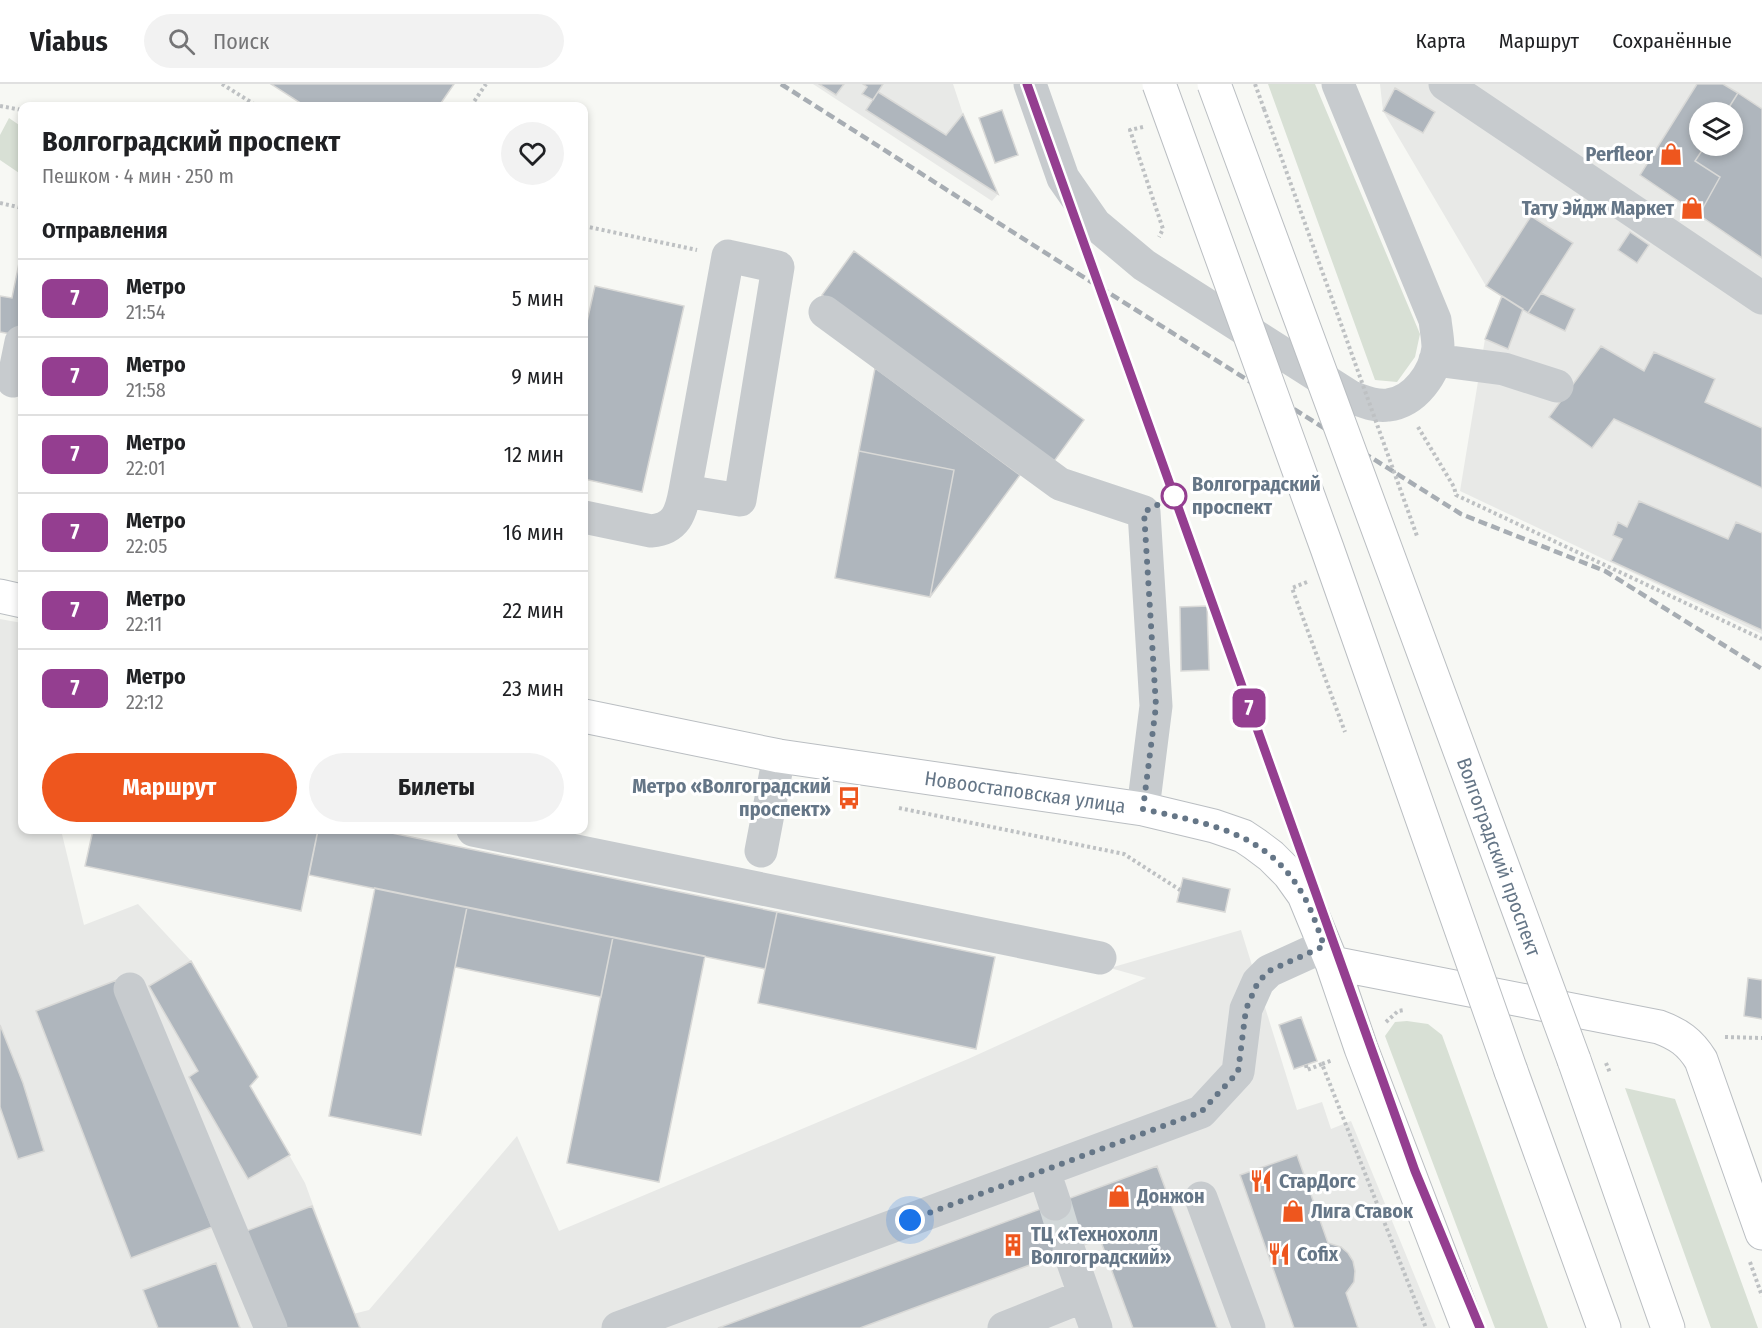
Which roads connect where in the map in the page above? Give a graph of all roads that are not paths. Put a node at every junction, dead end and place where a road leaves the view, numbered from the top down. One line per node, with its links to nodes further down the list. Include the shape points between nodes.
1 (1030, 84): 9 (street, via 1063,178 1095,224 1144,265 1351,397 1373,405 1407,399 1423,383)
2 (1159, 84): 36 (main road, bridge)
3 (1214, 84): 37 (main road, Волгоградский проспект, bridge, via 1574,1060)
4 (1338, 84): 9 (street, via 1435,320)
5 (1445, 84): 6 (street)
6 (1762, 298)
7 (825, 312): 18 (street, via 1060,484 1144,512 1156,706)
8 (18, 355): 10 (street)
9 (1435, 360): 11 (street, via 1504,369)
10 (12, 381)
11 (1557, 386)
12 (685, 491): 12 (street, via 728,256 778,267 740,500); 13 (street, via 676,518 662,530)
13 (588, 518)
14 (0, 596): 15 (main road)
15 (18, 600)
16 (588, 717): 17 (main road, Новоостаповская улица)
17 (779, 756): 18 (main road, Новоостаповская улица); 20 (street)
18 (1143, 809): 21 (main road, Новоостаповская улица, via 1214,826 1243,836 1263,850 1289,874 1304,895)
19 (493, 834): 22 (street)
20 (761, 851)
21 (1328, 955): 24 (street, via 1269,971 1258,982 1246,1009 1238,1072 1201,1112); 27 (main road, via 1659,1027 1683,1038 1701,1060); 35 (main road, Новоостаповская улица)
22 (1100, 958)
23 (130, 989): 30 (street)
24 (1044, 1171): 26 (street); 31 (street)
25 (1201, 1198): 34 (street)
26 (1055, 1204)
27 (1762, 1233)
28 (1069, 1251): 29 (street)
29 (1084, 1296): 32 (street); 33 (street)
30 (271, 1328)
31 (618, 1328)
32 (1004, 1328)
33 (1096, 1328)
34 (1249, 1328)
35 (1468, 1328)
36 (1604, 1328)
37 (1668, 1328)

